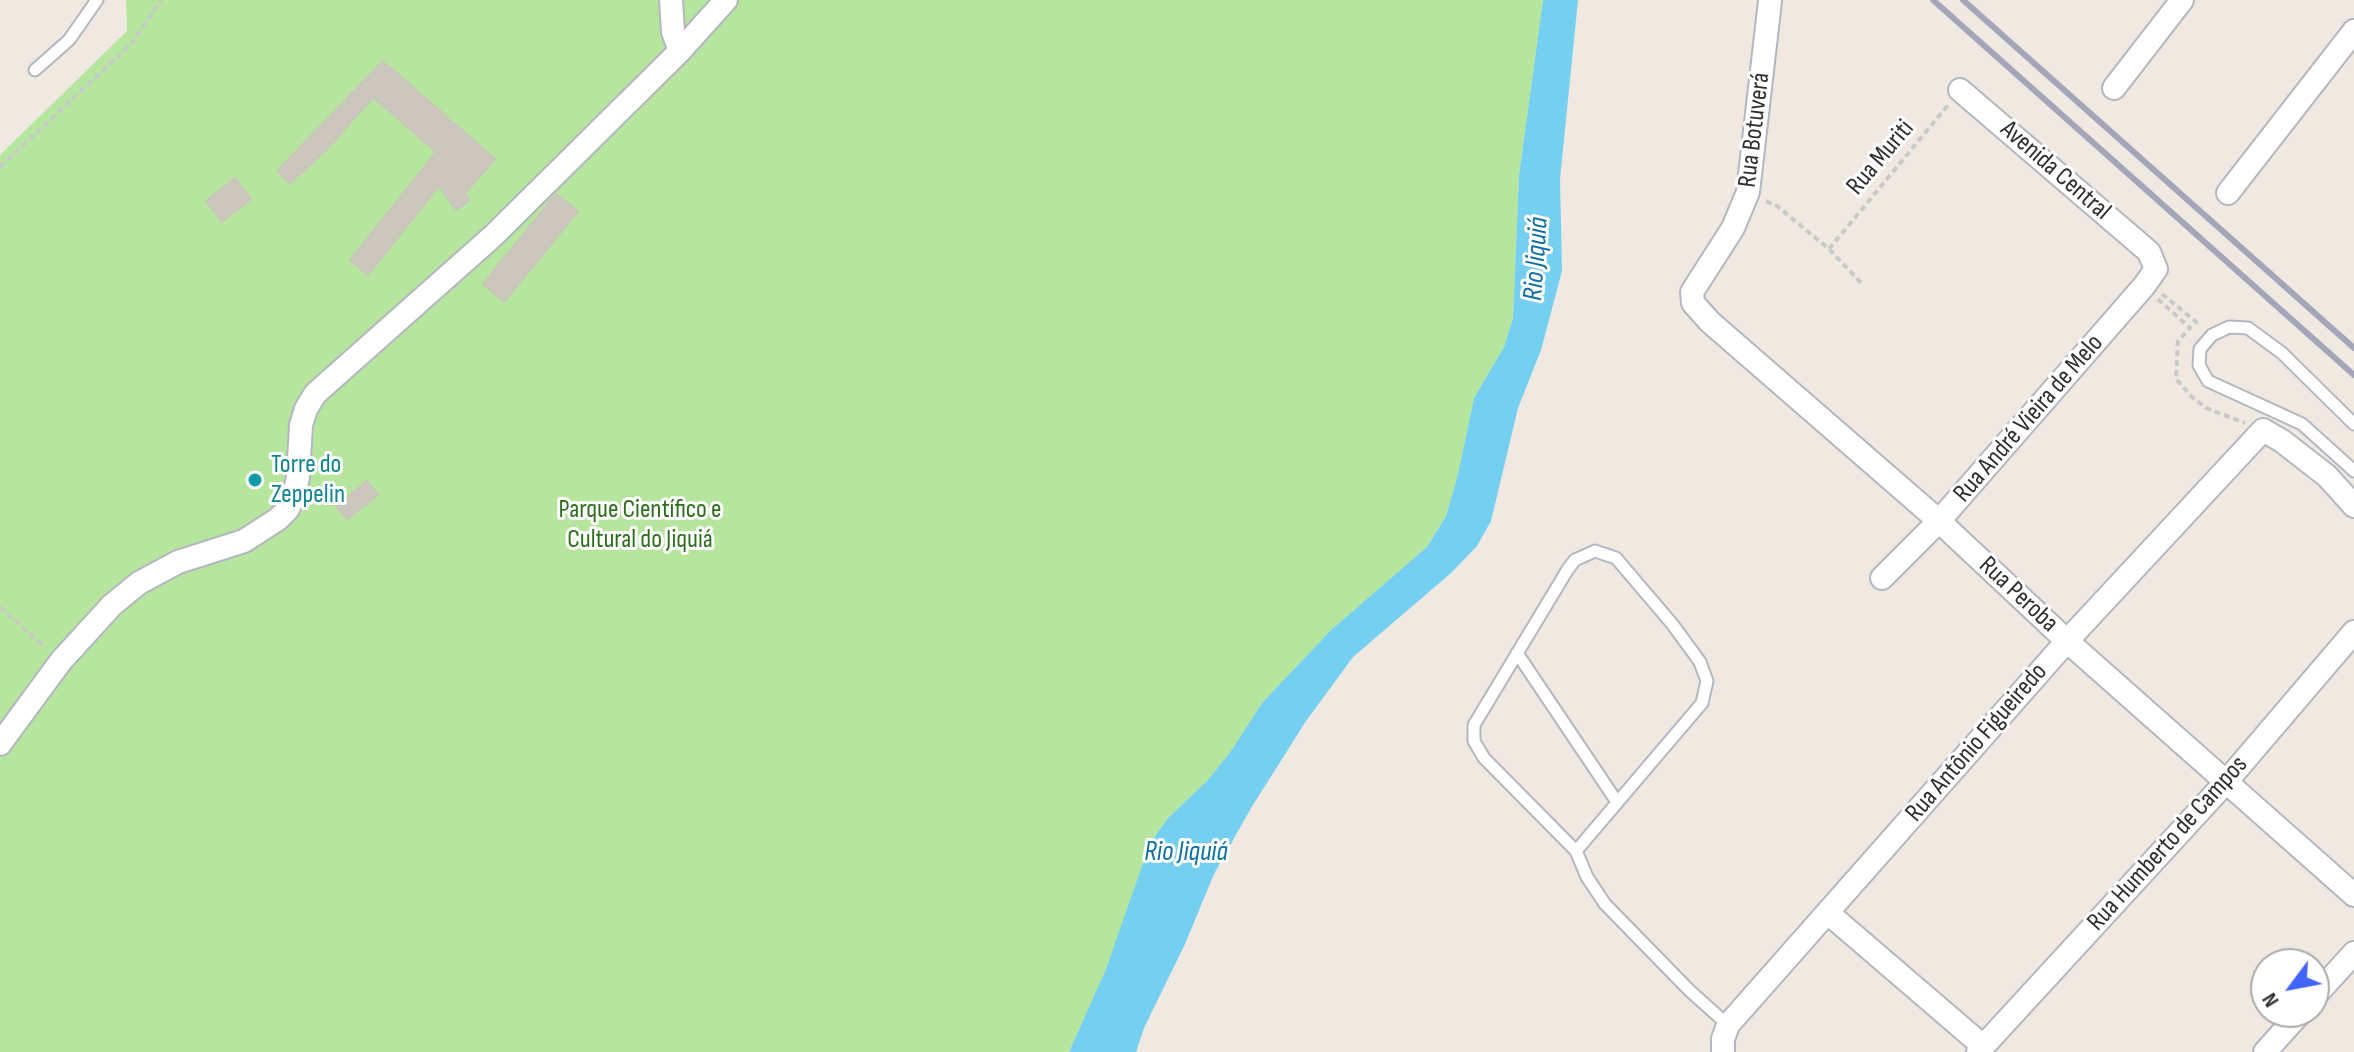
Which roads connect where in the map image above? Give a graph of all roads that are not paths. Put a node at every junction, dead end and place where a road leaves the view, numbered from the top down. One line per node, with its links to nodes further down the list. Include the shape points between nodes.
1 (97, 0): 8 (lane, via 69,40)
2 (671, 0): 7 (street)
3 (726, 0): 7 (street)
4 (2182, 0): 9 (street)
5 (1770, 1): 13 (street, Rua Botuverá, via 1748,192 1733,228)
6 (2354, 31): 11 (street)
7 (680, 51): 22 (street, via 493,236 315,394 301,425 298,477 288,509 244,541 178,562 112,605 61,661)
8 (35, 70)
9 (2114, 88)
10 (1960, 90): 12 (street, Avenida Central)
11 (2228, 193)
12 (2149, 252): 17 (street, Rua André Vieira de Melo, via 2156,273)
13 (1692, 292): 17 (street, Rua Peroba, via 1693,303 1710,322)
14 (2354, 424): 15 (lane, via 2282,353 2248,328 2229,327 2200,349 2199,365 2208,381 2302,424)
15 (2354, 471)
16 (2354, 506): 20 (street, Rua Antônio Figueiredo, via 2327,476 2263,430)
17 (1939, 521): 18 (street, Rua André Vieira de Melo); 20 (street, Rua Peroba)
18 (1882, 578)
19 (2354, 632): 23 (street, Rua Humberto de Campos)
20 (2067, 641): 23 (street, Rua Peroba); 27 (street, Rua Antônio Figueiredo)
21 (1517, 653): 24 (lane); 24 (lane, via 1568,569 1595,551 1616,558 1700,662 1707,681 1702,703); 25 (lane, via 1474,725 1474,741 1484,758)
22 (0, 744)
23 (2226, 782): 26 (street, Rua Peroba); 32 (street, Rua Humberto de Campos)
24 (1617, 802): 25 (lane)
25 (1576, 851): 30 (lane, via 1605,904)
26 (2354, 895)
27 (1828, 913): 30 (street, Rua Antônio Figueiredo); 32 (street)
28 (2354, 953): 29 (street)
29 (2330, 979)
30 (1728, 1025): 33 (street)
31 (2287, 1028): 34 (street)
32 (1981, 1049)
33 (1723, 1052)
34 (2265, 1052)

